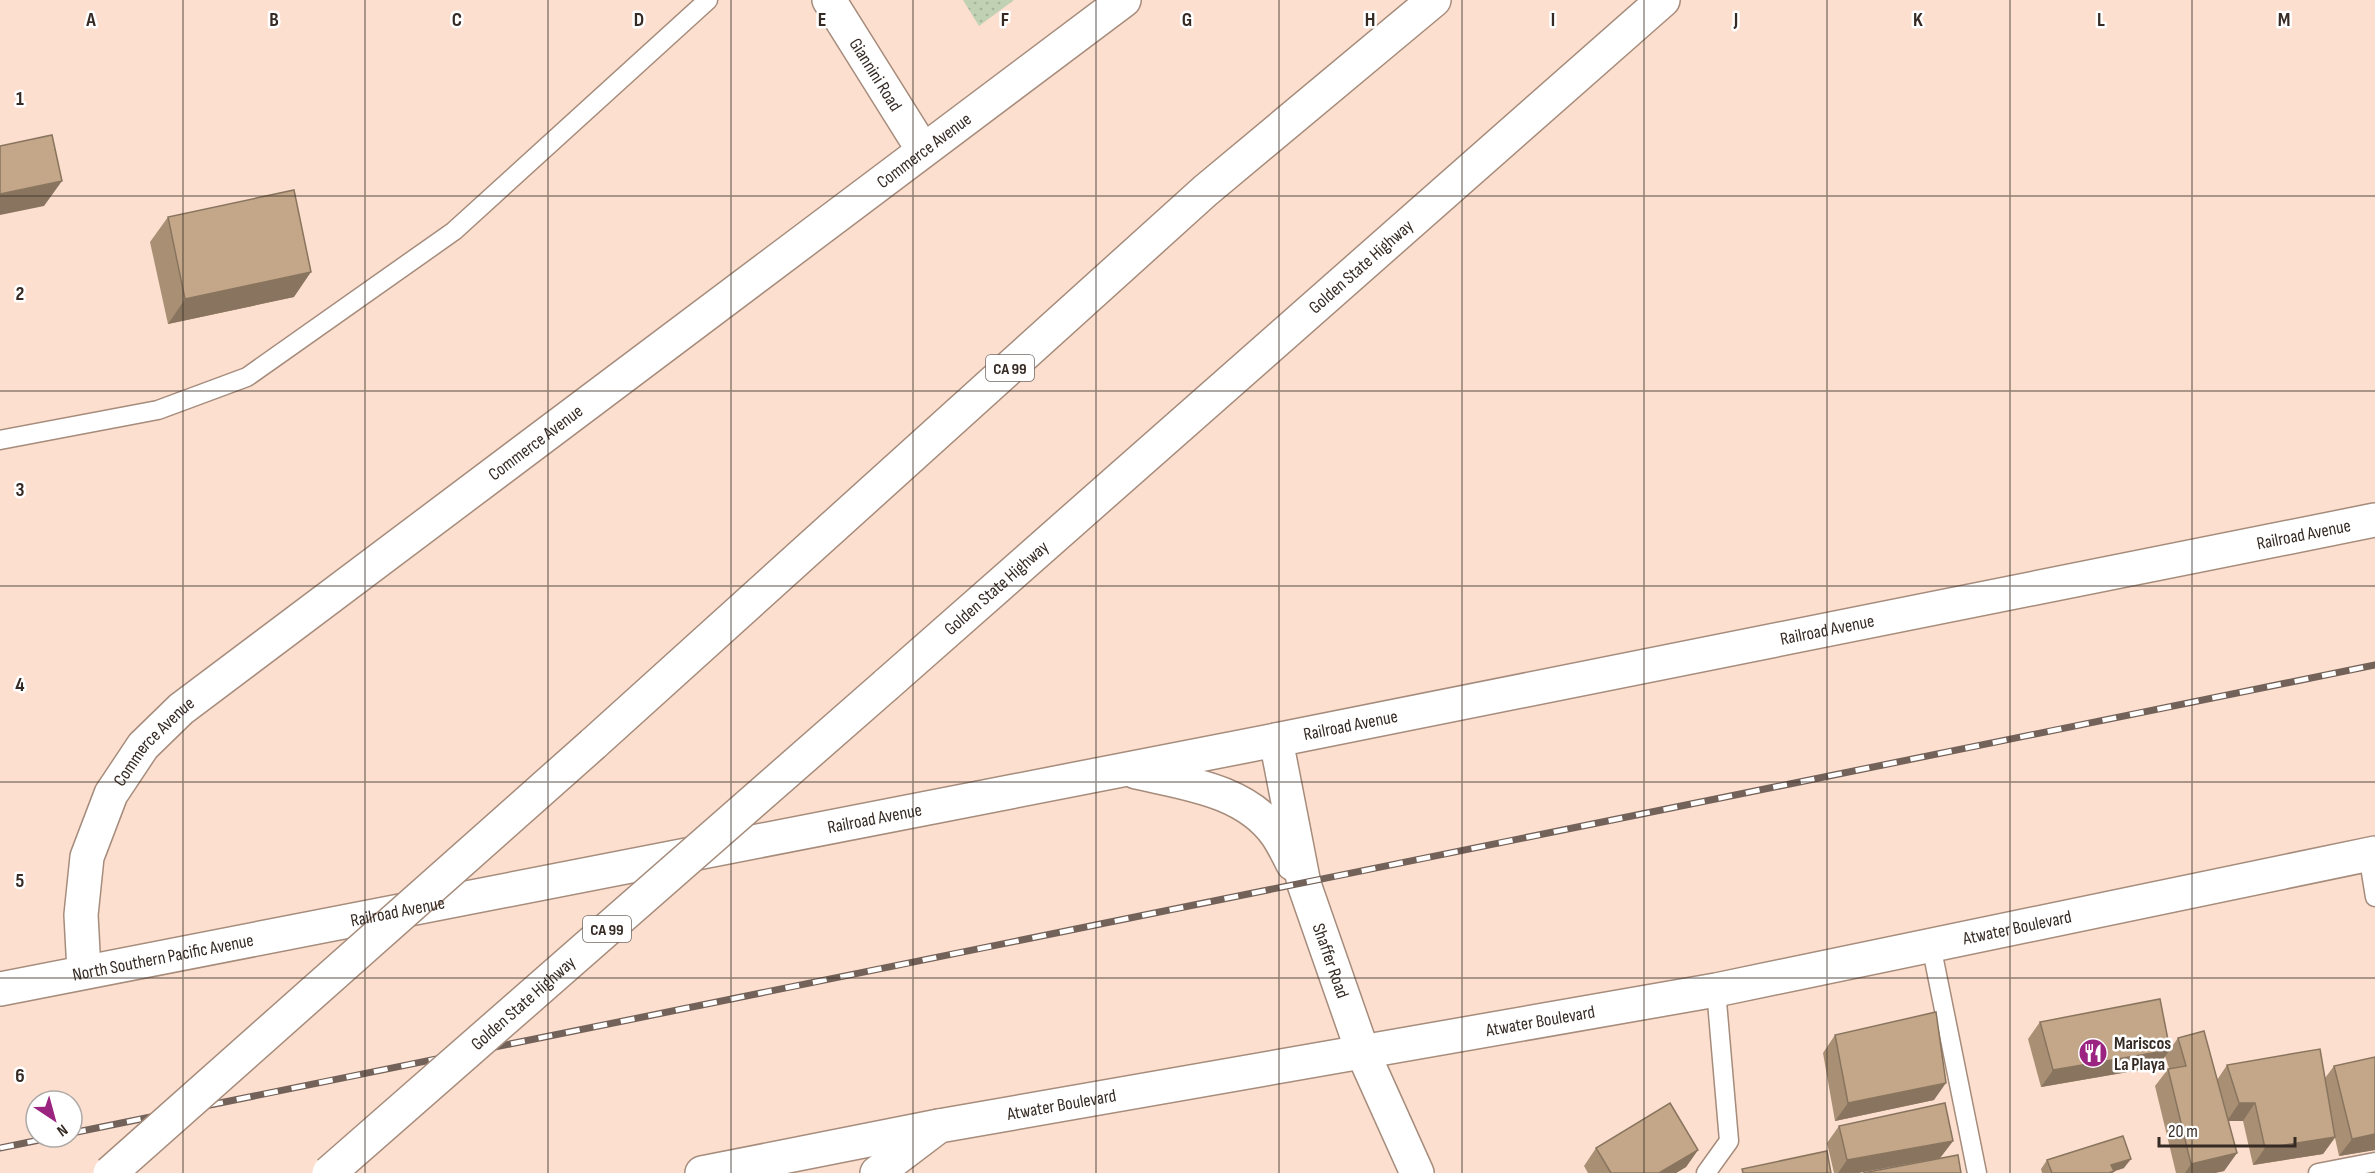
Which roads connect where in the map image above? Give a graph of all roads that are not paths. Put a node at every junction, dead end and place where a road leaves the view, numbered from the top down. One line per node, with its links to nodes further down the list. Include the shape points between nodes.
1 (708, 0): 7 (lane, via 454,231 247,377 158,410)
2 (829, 0): 6 (main road, Giannini Road)
3 (1124, 0): 6 (main road, Commerce Avenue)
4 (1434, 0): 22 (main road, CA 99, bridge, via 1205,191 593,744)
5 (1662, 0): 23 (main road, Golden State Highway / CA 99, bridge)
6 (923, 150): 16 (main road, Commerce Avenue, via 181,709 150,739 111,794 87,857 81,915)
7 (0, 440)
8 (2375, 520): 9 (main road, Railroad Avenue)
9 (1276, 740): 10 (main road, Railroad Avenue); 12 (main road, Shaffer Road)
10 (1125, 769): 12 (main road, via 1216,792 1253,811 1276,834); 14 (main road, Railroad Avenue)
11 (2372, 853): 13 (lane); 15 (main road, Atwater Boulevard)
12 (1304, 884): 19 (main road, Shaffer Road)
13 (2375, 897)
14 (326, 926): 16 (main road, North Southern Pacific Avenue)
15 (1931, 945): 18 (main road, Atwater Boulevard); 28 (lane)
16 (84, 971): 17 (main road, North Southern Pacific Avenue)
17 (0, 989)
18 (1716, 990): 19 (main road, Atwater Boulevard); 27 (lane, via 1729,1141)
19 (1363, 1053): 20 (main road, Atwater Boulevard); 26 (main road, Shaffer Road)
20 (939, 1126): 24 (main road, Atwater Boulevard); 25 (main road)
21 (2375, 1162): 29 (lane)
22 (110, 1173)
23 (329, 1173)
24 (702, 1173)
25 (877, 1173)
26 (1417, 1173)
27 (1706, 1173)
28 (1977, 1173)
29 (2318, 1173)

